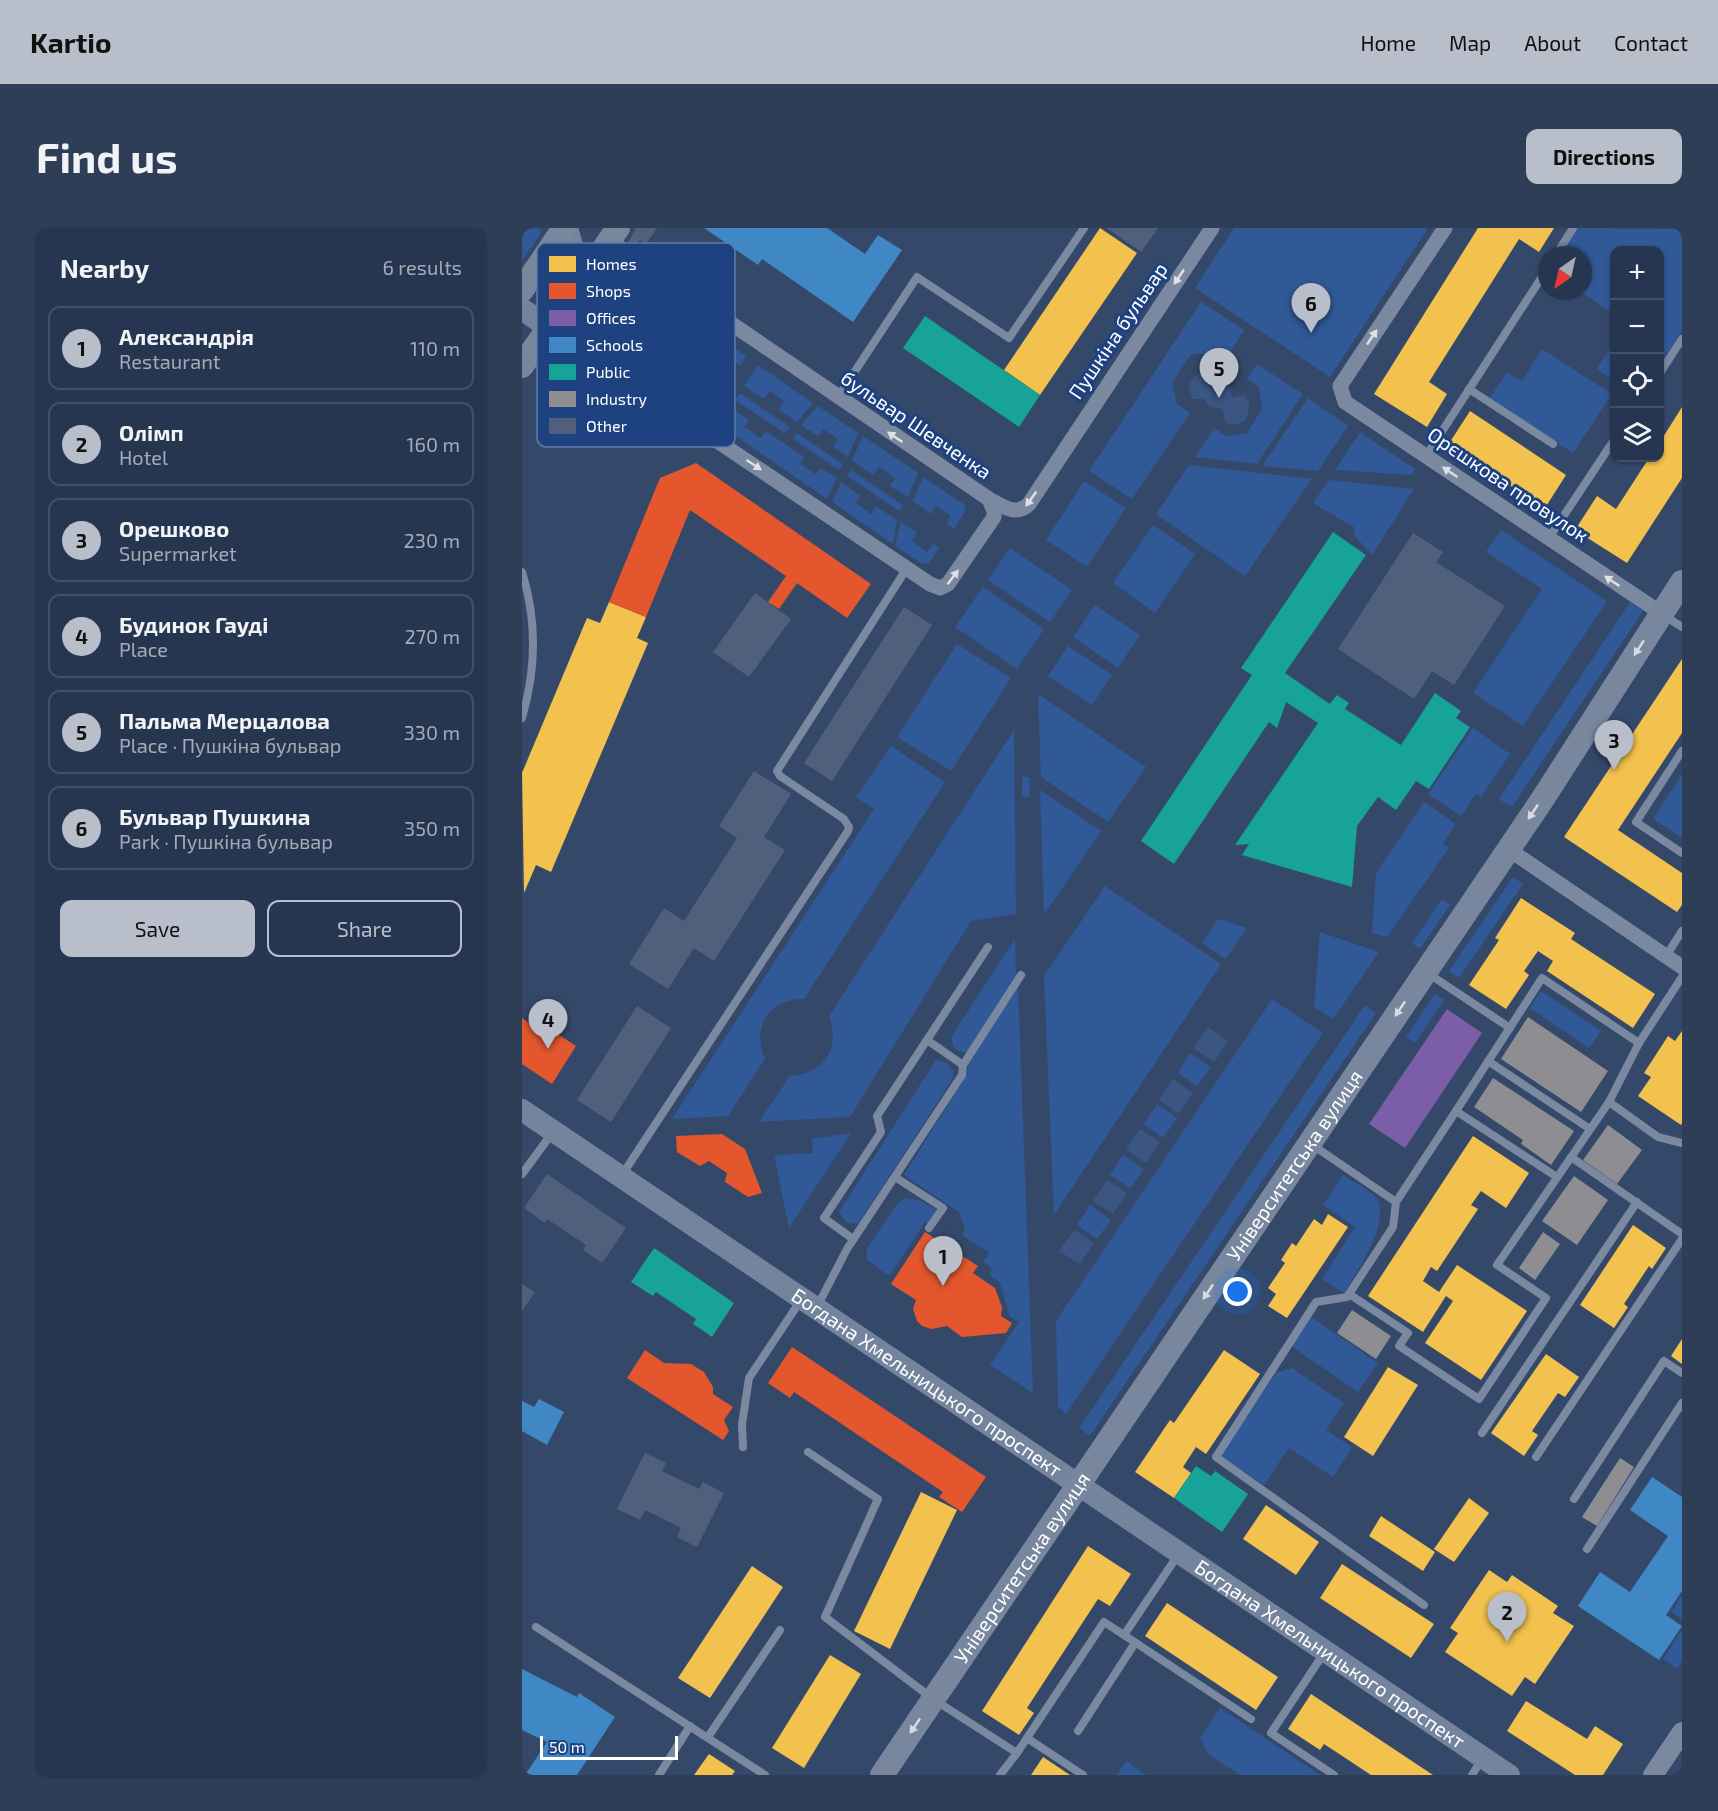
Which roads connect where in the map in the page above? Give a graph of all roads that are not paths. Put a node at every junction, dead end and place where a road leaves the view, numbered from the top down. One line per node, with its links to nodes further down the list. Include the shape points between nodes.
1 (566, 228): 7 (main road); 8 (main road)
2 (1084, 228): 22 (lane, via 1009,338 917,277)
3 (1212, 228): 27 (street, Пушкіна бульвар, one-way to 27, via 1023,509 1009,509)
4 (1444, 228): 26 (street, Орєшкова провулок, one-way to 4, via 1346,402 1340,386)
5 (1574, 228): 10 (lane)
6 (614, 234): 9 (street, бульвар Шевченка)
7 (555, 243)
8 (571, 243)
9 (626, 243)
10 (1562, 246)
11 (537, 269): 13 (main road)
12 (1538, 283): 21 (lane)
13 (522, 290)
14 (522, 309): 15 (main road)
15 (537, 319)
16 (735, 323): 22 (street, бульвар Шевченка)
17 (1682, 339): 20 (lane)
18 (537, 344): 19 (main road)
19 (522, 366)
20 (1664, 366)
21 (1469, 389): 23 (lane); 26 (lane)
22 (838, 398): 27 (street, бульвар Шевченка, one-way to 22)
23 (1553, 444)
24 (1610, 446): 28 (lane)
25 (727, 447): 29 (street, бульвар Шевченка, one-way to 29)
26 (1426, 456): 28 (street, Орєшкова провулок, one-way to 26)
27 (988, 499): 29 (street, бульвар Шевченка, one-way to 27, via 936,587 948,584 994,517)
28 (1549, 538): 32 (street, Орєшкова провулок, one-way to 28)
29 (907, 568): 59 (lane, via 777,771 844,819 848,831)
30 (522, 572): 34 (lane, via 532,621 533,669)
31 (1682, 582): 32 (main road, Університетська вулиця)
32 (1661, 613): 33 (lane); 36 (main road, Університетська вулиця, one-way to 36)
33 (1682, 627)
34 (522, 718)
35 (1682, 751): 37 (lane, via 1636,822)
36 (1508, 849): 40 (street); 42 (main road, Університетська вулиця)
37 (1682, 853)
38 (1682, 931): 40 (lane)
39 (988, 947): 46 (lane)
40 (1666, 956): 41 (street)
41 (1682, 967)
42 (1426, 971): 45 (lane); 55 (main road, Університетська вулиця, one-way to 55)
43 (1021, 975): 49 (lane)
44 (1682, 977): 47 (lane)
45 (1510, 1028): 47 (lane, via 1542,978); 48 (lane)
46 (927, 1040): 49 (lane); 66 (lane, via 877,1116 880,1132 824,1218)
47 (1639, 1043): 50 (lane)
48 (1488, 1061): 52 (lane); 53 (lane)
49 (963, 1065): 60 (lane, via 962,1075)
50 (1609, 1102): 53 (lane); 56 (lane, via 1658,1137)
51 (522, 1110): 54 (main road, Богдана Хмельницького проспект)
52 (1456, 1111): 61 (lane); 62 (lane)
53 (1590, 1129): 57 (lane)
54 (554, 1131): 58 (lane); 59 (main road, Богдана Хмельницького проспект)
55 (1309, 1143): 62 (lane); 76 (main road, Університетська вулиця, one-way to 76)
56 (1682, 1143)
57 (1571, 1157): 61 (lane); 63 (lane)
58 (522, 1174)
59 (621, 1177): 69 (main road, Богдана Хмельницького проспект)
60 (895, 1177): 64 (lane, via 943,1208); 66 (lane)
61 (1557, 1177): 68 (lane, via 1497,1266 1546,1298 1479,1399 1400,1346 1408,1333)
62 (1396, 1202): 68 (lane, via 1393,1227)
63 (1637, 1202): 65 (lane); 72 (lane)
64 (929, 1228)
65 (1682, 1234)
66 (853, 1239): 69 (lane)
67 (1682, 1239): 75 (lane)
68 (1349, 1294): 80 (lane, via 1316,1302 1216,1457)
69 (809, 1304): 73 (lane, via 749,1378); 76 (main road, Богдана Хмельницького проспект)
70 (1682, 1373): 77 (lane, via 1664,1361)
71 (1682, 1403): 78 (lane)
72 (1482, 1433)
73 (743, 1447)
74 (808, 1452): 86 (lane, via 878,1499 825,1617)
75 (1536, 1456)
76 (1077, 1486): 79 (main road, Богдана Хмельницького проспект); 86 (main road, Університетська вулиця)
77 (1574, 1499)
78 (1587, 1549)
79 (1179, 1554): 83 (lane); 85 (main road, Богдана Хмельницького проспект)
80 (1424, 1605)
81 (536, 1627): 88 (lane)
82 (780, 1630): 91 (lane)
83 (1124, 1635): 84 (lane); 92 (lane, via 1104,1622)
84 (1135, 1643): 87 (lane); 89 (lane)
85 (1325, 1652): 94 (main road, Богдана Хмельницького проспект); 100 (lane, via 1271,1733)
86 (933, 1699): 93 (lane); 97 (main road, Університетська вулиця, one-way to 97)
87 (1251, 1719)
88 (690, 1726): 91 (lane); 95 (lane)
89 (1078, 1731)
90 (1682, 1732): 102 (street)
91 (708, 1737): 96 (lane)
92 (1028, 1738): 93 (lane); 99 (lane)
93 (1017, 1753): 98 (lane)
94 (1477, 1766): 101 (main road, Богдана Хмельницького проспект)
95 (660, 1775)
96 (765, 1775)
97 (882, 1775)
98 (999, 1775)
99 (1083, 1775)
100 (1334, 1775)
101 (1509, 1775)
102 (1653, 1775)

